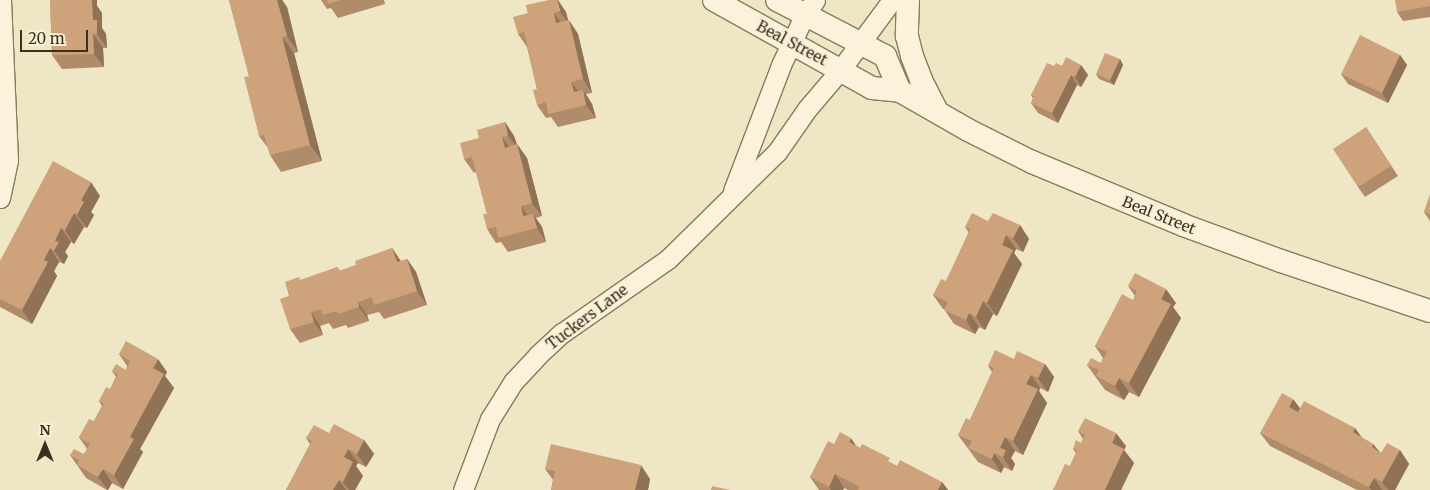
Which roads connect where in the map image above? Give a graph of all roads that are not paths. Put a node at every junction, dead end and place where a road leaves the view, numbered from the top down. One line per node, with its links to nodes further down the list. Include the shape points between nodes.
1 (1, 0): 13 (street, via 8,160)
2 (714, 0): 8 (street, Beal Street)
3 (777, 0): 6 (street, Beal Street)
4 (892, 0): 7 (street, Tuckers Lane)
5 (908, 0): 11 (street, via 907,36 912,56)
6 (810, 7): 7 (street, Beal Street); 8 (street, Tuckers Lane)
7 (861, 42): 9 (street, Tuckers Lane); 10 (street, Beal Street, via 884,56)
8 (790, 44): 9 (street, Beal Street); 12 (street, Tuckers Lane)
9 (841, 69): 10 (street, Beal Street, via 872,88); 12 (street, Tuckers Lane, via 777,152)
10 (900, 91): 11 (street, Beal Street)
11 (937, 112): 14 (street, Beal Street, via 1032,162 1183,225)
12 (731, 197): 15 (street, Tuckers Lane, via 668,259 562,333 513,382 490,419)
13 (0, 198)
14 (1430, 311)
15 (463, 490)

